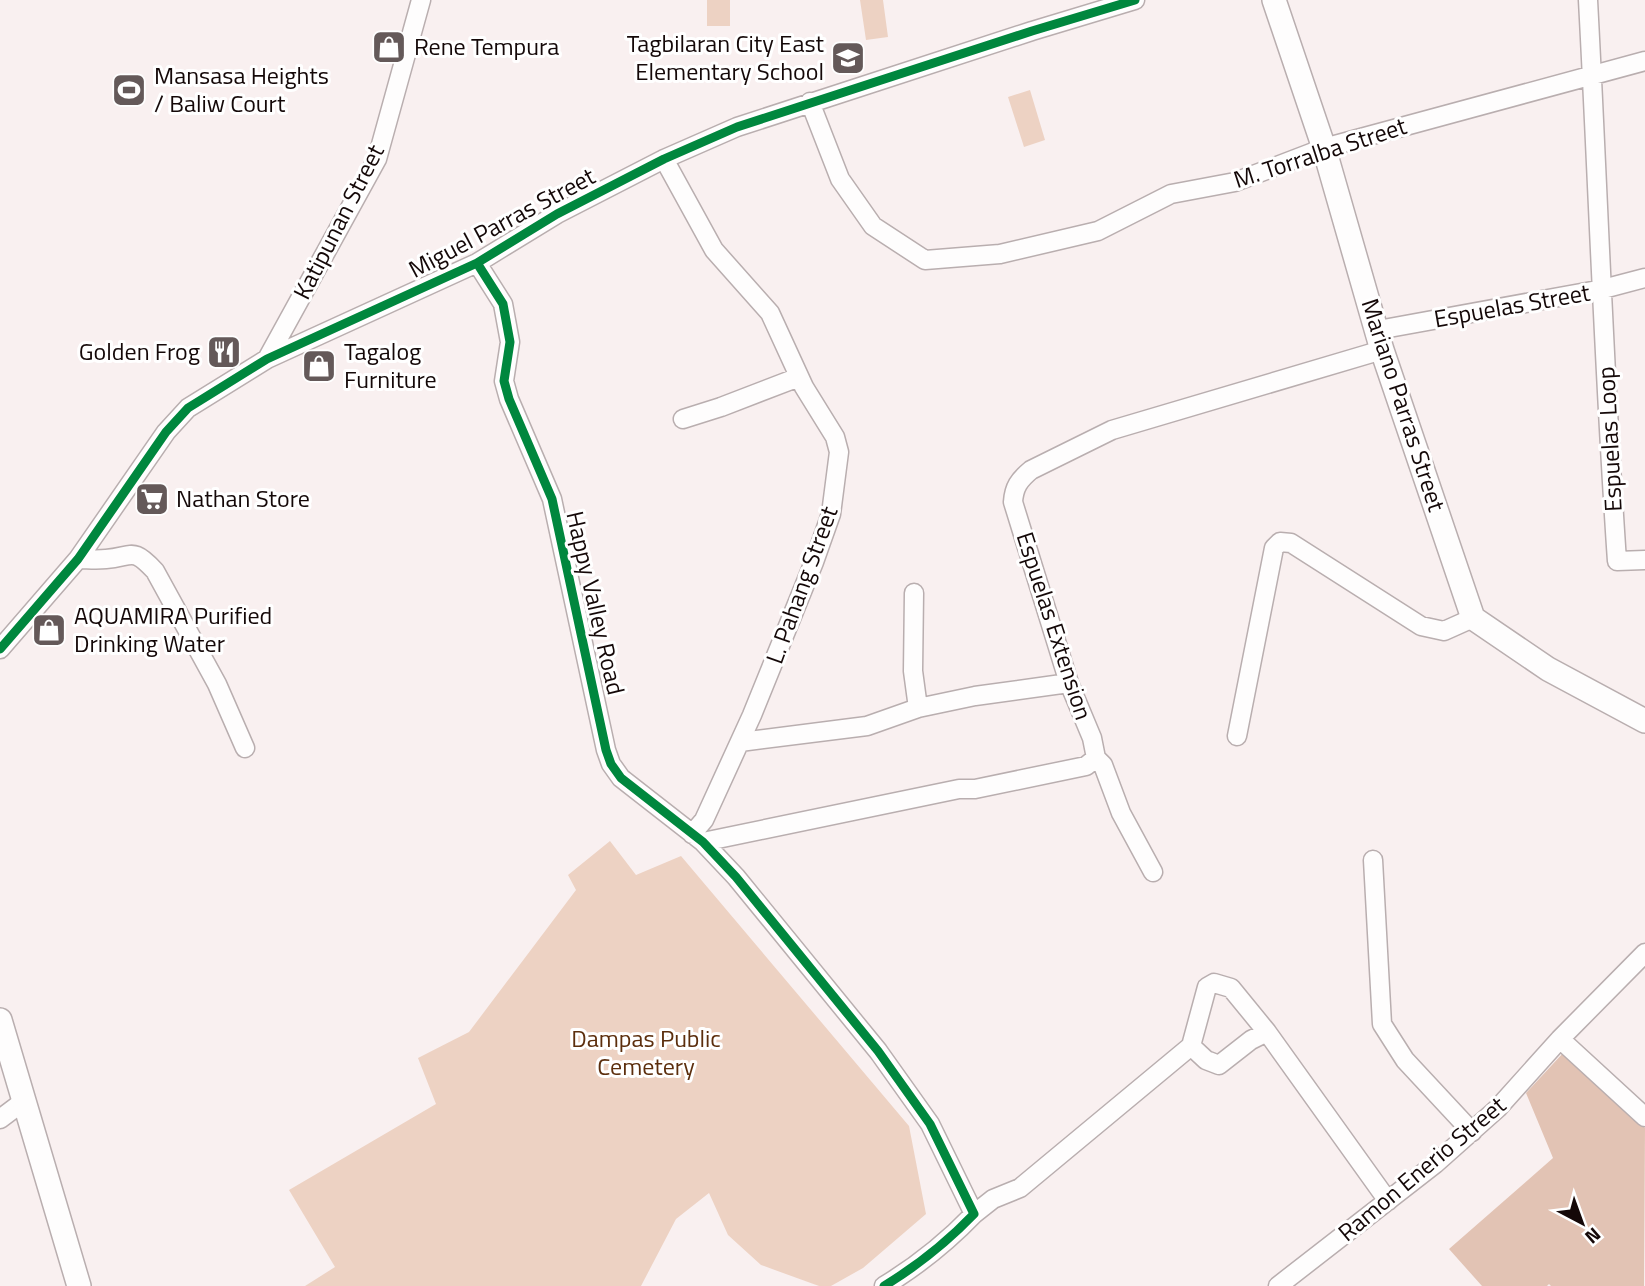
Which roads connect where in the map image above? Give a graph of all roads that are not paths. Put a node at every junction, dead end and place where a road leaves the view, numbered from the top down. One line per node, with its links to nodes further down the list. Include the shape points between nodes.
1 (421, 0): 14 (street, Katipunan Street, via 376,159)
2 (1135, 0): 7 (street, Miguel Parras Street)
3 (1274, 0): 8 (main road, Mariano Parras Street)
4 (1588, 0): 6 (street)
5 (1645, 61): 6 (street, M. Torralba Street)
6 (1592, 75): 8 (street, M. Torralba Street); 12 (street)
7 (810, 102): 8 (street, M. Torralba Street, via 840,179 873,226 925,260 1000,254 1098,230 1171,194 1235,182); 9 (street, Miguel Parras Street)
8 (1324, 148): 13 (main road, Mariano Parras Street)
9 (664, 159): 10 (street, Miguel Parras Street, via 557,214); 15 (street, L. Pahang Street, via 714,250 770,313)
10 (477, 263): 14 (street, Miguel Parras Street); 29 (street, Happy Valley Road, via 506,314 509,342 504,381 552,499 611,764 637,792)
11 (1645, 278): 12 (street, Espuelas Street)
12 (1603, 289): 13 (street, Espuelas Street); 18 (street, Espuelas Loop, via 1617,561)
13 (1380, 340): 20 (main road, Mariano Parras Street); 22 (street, Espuelas Extension, via 1112,430 1021,478 1013,502)
14 (267, 359): 17 (street, Miguel Parras Street, via 188,408 166,432)
15 (799, 377): 16 (street); 26 (street, L. Pahang Street, via 835,437 839,452 836,489 814,562)
16 (683, 419)
17 (78, 559): 21 (street, Miguel Parras Street); 27 (street, via 129,554 143,558 155,570 217,684)
18 (1645, 559)
19 (914, 593): 23 (street, via 913,671)
20 (1473, 618): 24 (main road, via 1548,669); 25 (street, via 1444,631 1421,626 1291,543 1280,542 1274,548)
21 (0, 649)
22 (1069, 682): 23 (street); 28 (street, Espuelas Extension)
23 (918, 708): 26 (street, via 867,726)
24 (1645, 721)
25 (1237, 736)
26 (740, 742): 29 (street, L. Pahang Street)
27 (245, 748)
28 (1096, 758): 29 (street, via 1086,766 975,789); 31 (street, Espuelas Extension)
29 (698, 838): 42 (street, Happy Valley Road, via 736,877 878,1051 930,1124)
30 (1374, 860): 40 (street, via 1382,1024 1405,1060)
31 (1153, 872)
32 (1645, 953): 35 (street, Ramon Enerio Street)
33 (0, 1020): 37 (main road)
34 (1268, 1032): 36 (street, via 1219,1065); 36 (street, via 1231,988 1214,983 1207,987); 41 (street)
35 (1560, 1039): 38 (street); 40 (street, Ramon Enerio Street)
36 (1191, 1046): 42 (street, via 1020,1188 993,1199)
37 (24, 1101): 39 (street); 43 (main road)
38 (1645, 1117)
39 (0, 1119)
40 (1472, 1132): 41 (street, Ramon Enerio Street)
41 (1388, 1201): 45 (street, Ramon Enerio Street)
42 (974, 1214): 44 (street)
43 (79, 1286)
44 (884, 1286)
45 (1278, 1286)

